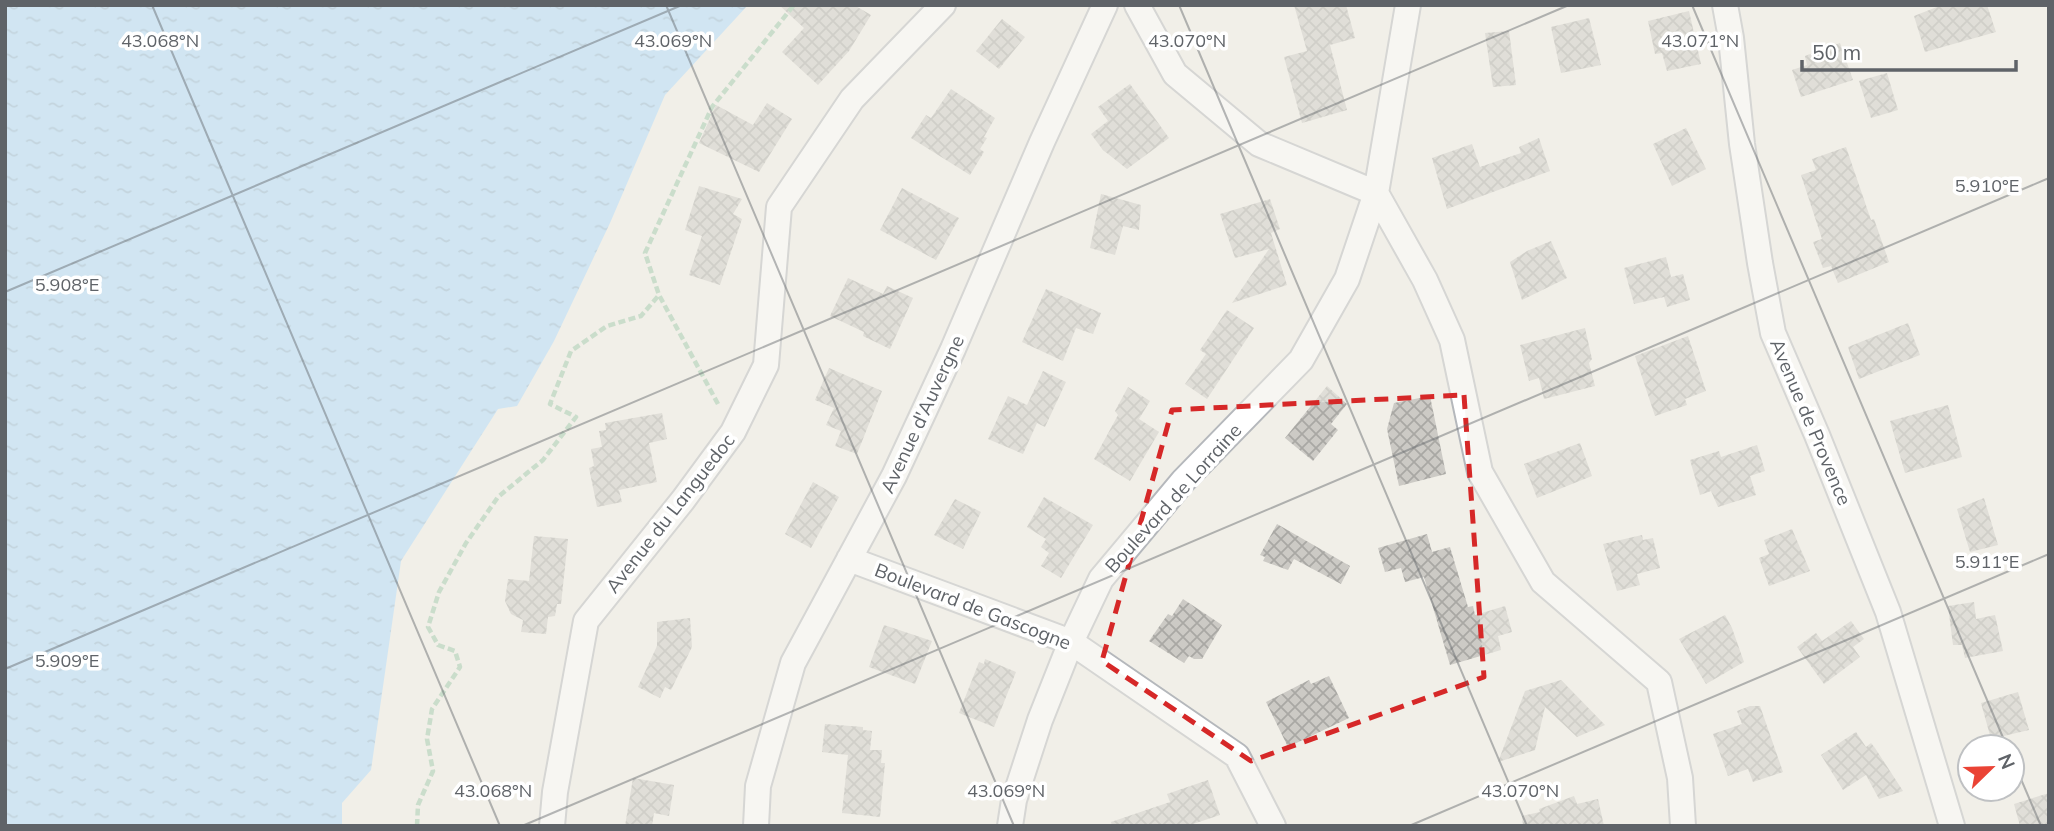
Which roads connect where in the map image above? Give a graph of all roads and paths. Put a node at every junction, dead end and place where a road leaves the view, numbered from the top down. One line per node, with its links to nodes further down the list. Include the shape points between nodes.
1 (794, 5): 8 (path, via 712,107 687,160 645,253)
2 (943, 5): 9 (street, Avenue du Languedoc, via 852,99 779,207 766,365)
3 (1105, 5): 10 (street, Avenue d'Auvergne, via 953,349)
4 (1137, 5): 7 (street, via 1175,74 1259,144)
5 (1725, 5): 18 (street, Avenue de Provence, via 1773,333 1888,612)
6 (1412, 6): 7 (street, Boulevard de Lorraine)
7 (1376, 193): 11 (street, Boulevard de Lorraine, via 1348,279 1301,360 1183,481 1101,579); 17 (street, via 1425,280 1452,340 1480,472 1544,582 1659,682 1680,778)
8 (659, 295): 9 (path); 12 (path, via 641,316 607,326 571,351 550,404 576,417 543,460 498,497 439,592 428,627 438,645 455,651 460,667 432,709 427,740 433,771 418,805)
9 (733, 432): 13 (street, Avenue du Languedoc, via 586,621)
10 (849, 559): 11 (street, Boulevard de Gascogne); 14 (street, Avenue d'Auvergne, via 793,663 758,786)
11 (1071, 642): 15 (street, Boulevard de Lorraine, via 1040,720); 16 (street, Boulevard de Gascogne, via 1237,756)
12 (417, 826)
13 (552, 826)
14 (756, 826)
15 (1010, 826)
16 (1273, 826)
17 (1684, 826)
18 (1952, 826)

